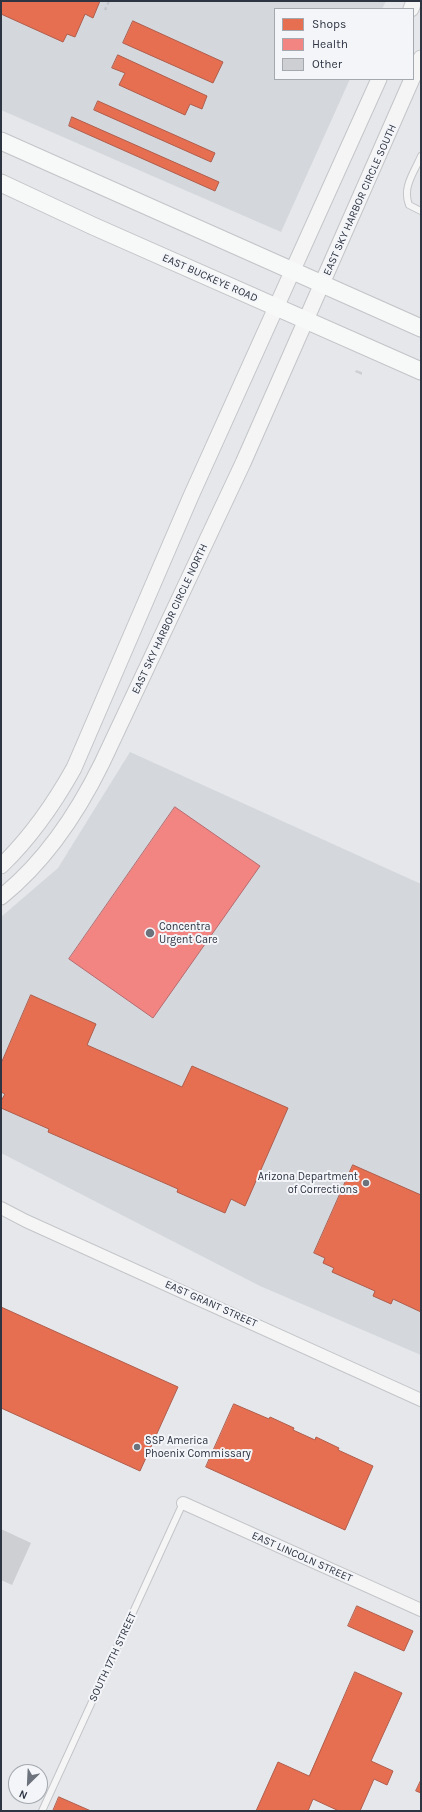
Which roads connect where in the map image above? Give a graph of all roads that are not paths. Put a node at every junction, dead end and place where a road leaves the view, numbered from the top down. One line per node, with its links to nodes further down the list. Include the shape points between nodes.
1 (421, 58): 2 (street, EAST SKY HARBOR CIRCLE SOUTH)
2 (414, 76)
3 (379, 80): 9 (street)
4 (412, 80): 10 (street, EAST SKY HARBOR CIRCLE SOUTH)
5 (1, 141): 9 (main road)
6 (421, 156): 8 (lane, via 406,190 406,197 409,205)
7 (1, 183): 11 (main road, EAST BUCKEYE ROAD)
8 (421, 210)
9 (293, 271): 10 (main road); 11 (street)
10 (322, 284): 12 (street, EAST SKY HARBOR CIRCLE SOUTH); 13 (main road)
11 (277, 308): 12 (main road, EAST BUCKEYE ROAD); 15 (street, via 194,489 74,768 52,807)
12 (306, 320): 14 (main road, EAST BUCKEYE ROAD); 16 (street, EAST SKY HARBOR CIRCLE NORTH, via 224,504 89,790 48,850)
13 (421, 328)
14 (421, 371)
15 (1, 866)
16 (1, 897)
17 (1, 1208): 18 (street, EAST GRANT STREET)
18 (421, 1400)
19 (183, 1503): 20 (street, EAST LINCOLN STREET); 21 (lane, SOUTH 17TH STREET)
20 (421, 1610)
21 (42, 1811)

